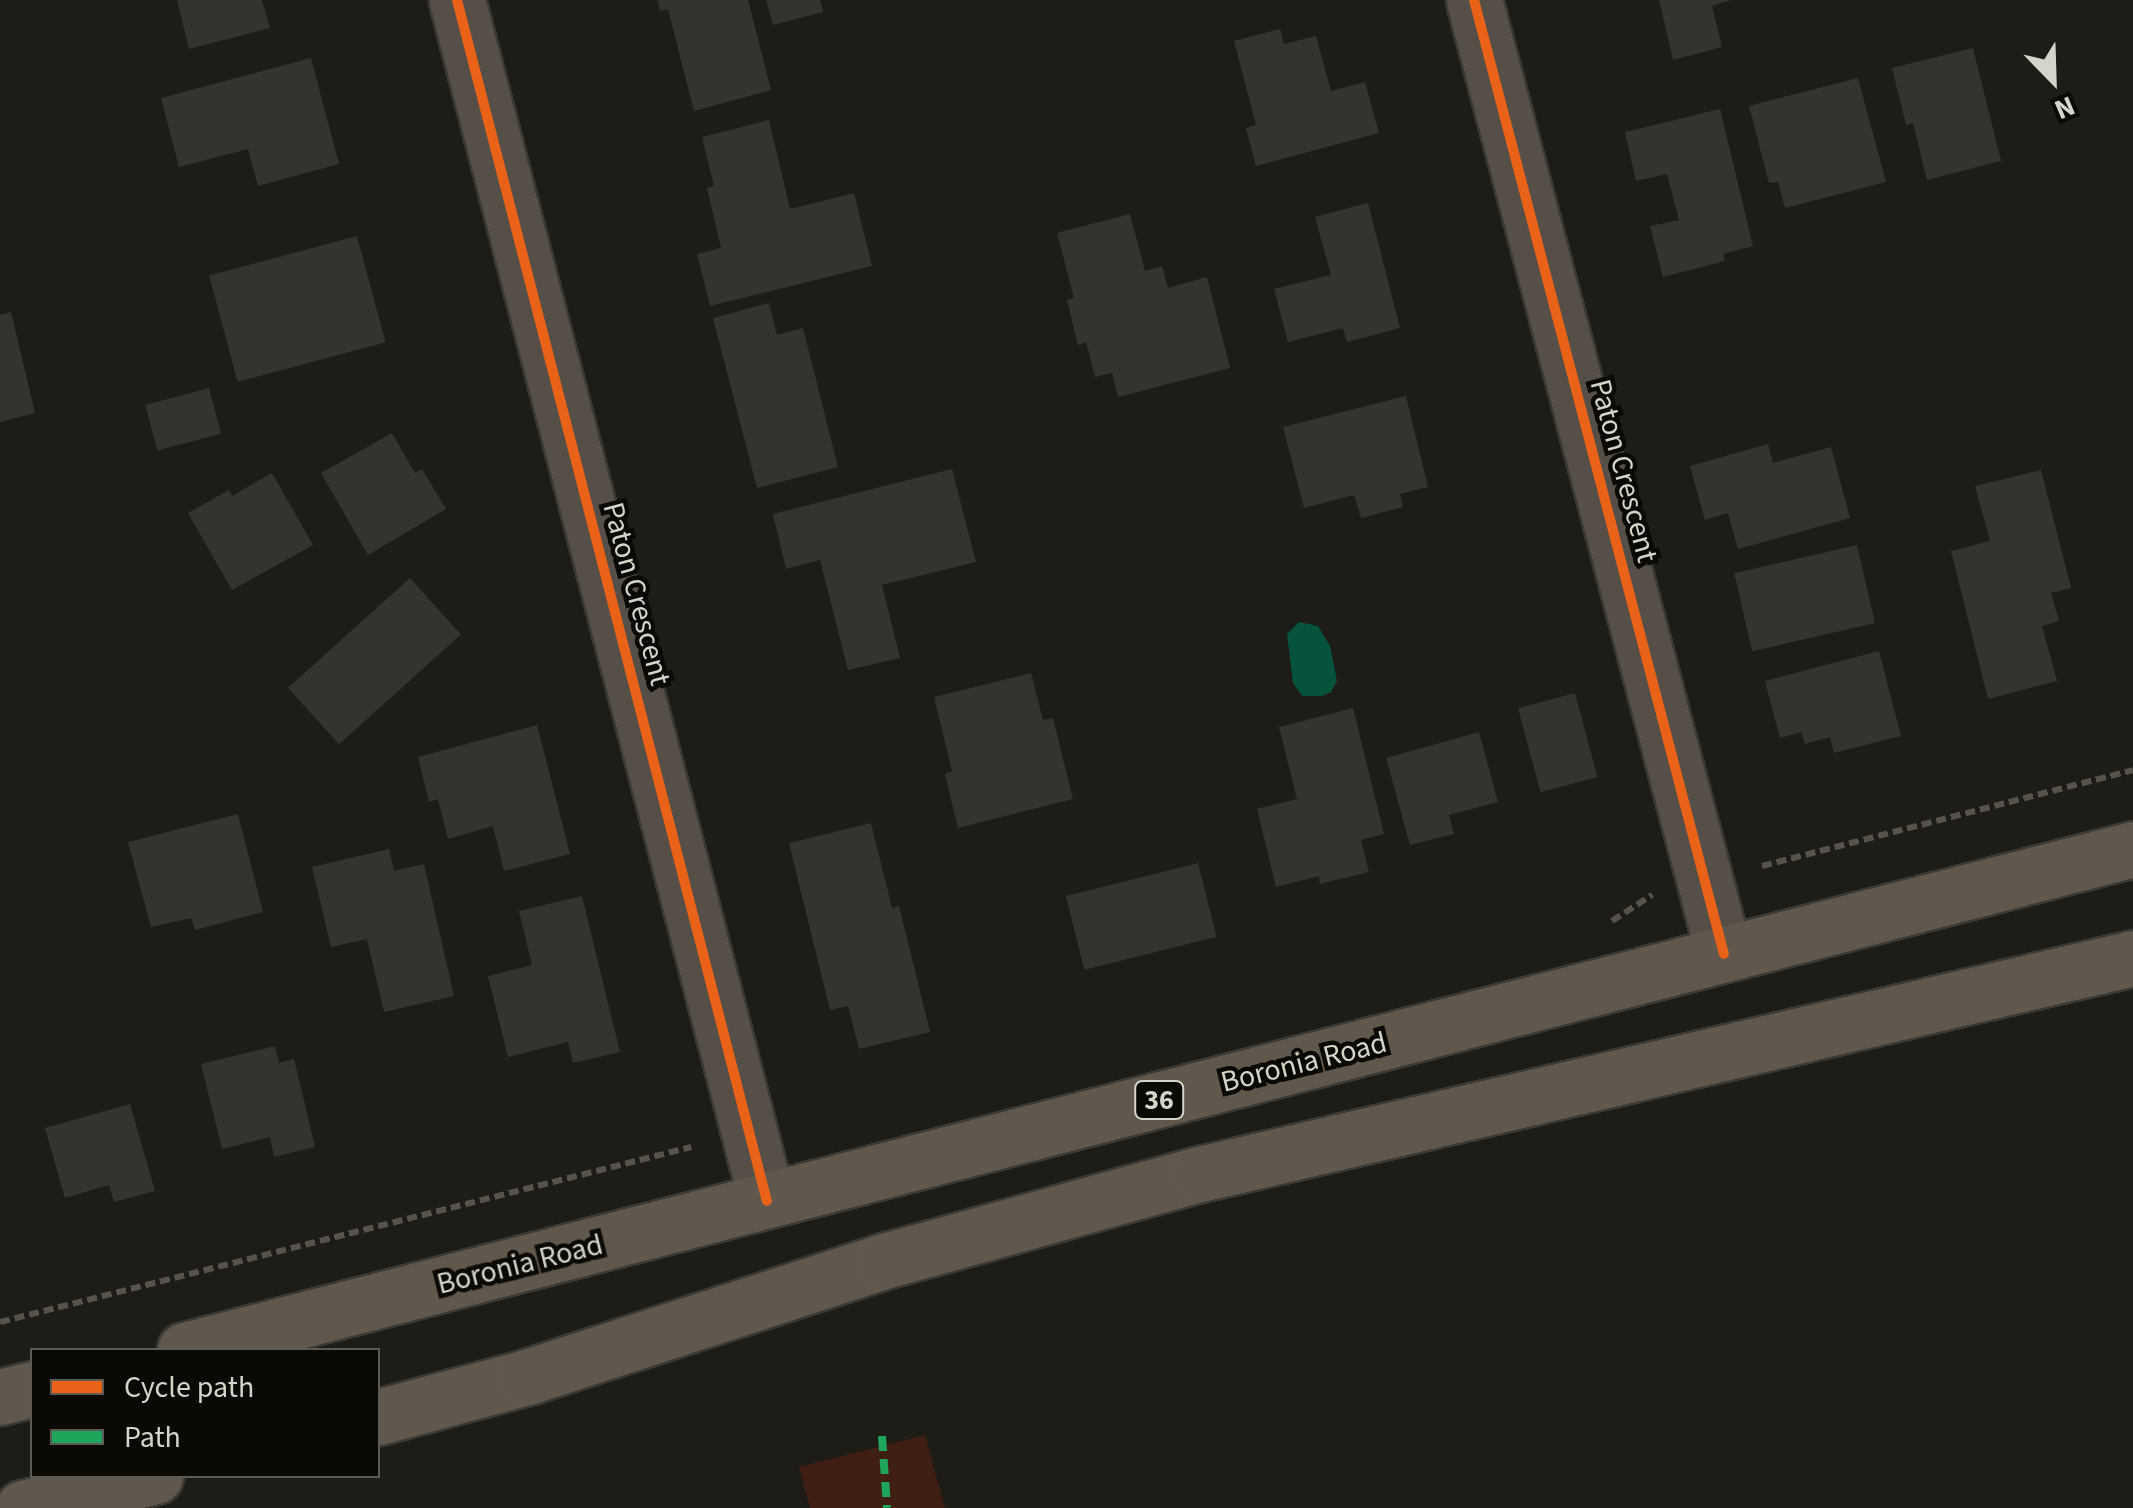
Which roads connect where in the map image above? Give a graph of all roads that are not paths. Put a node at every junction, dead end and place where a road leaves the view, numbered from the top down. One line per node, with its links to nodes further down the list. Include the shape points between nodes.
1 (457, 0): 6 (street, Paton Crescent)
2 (1474, 0): 4 (street, Paton Crescent)
3 (2133, 848): 4 (main road, Boronia Road / 36)
4 (1724, 954): 6 (main road, Boronia Road / 36)
5 (2133, 958): 10 (main road, via 1200,1174 884,1261 544,1372)
6 (767, 1201): 7 (main road, Boronia Road / 36)
7 (193, 1348)
8 (30, 1390): 9 (main road)
9 (0, 1397)
10 (380, 1415)
11 (147, 1478): 12 (main road)
12 (23, 1508)

